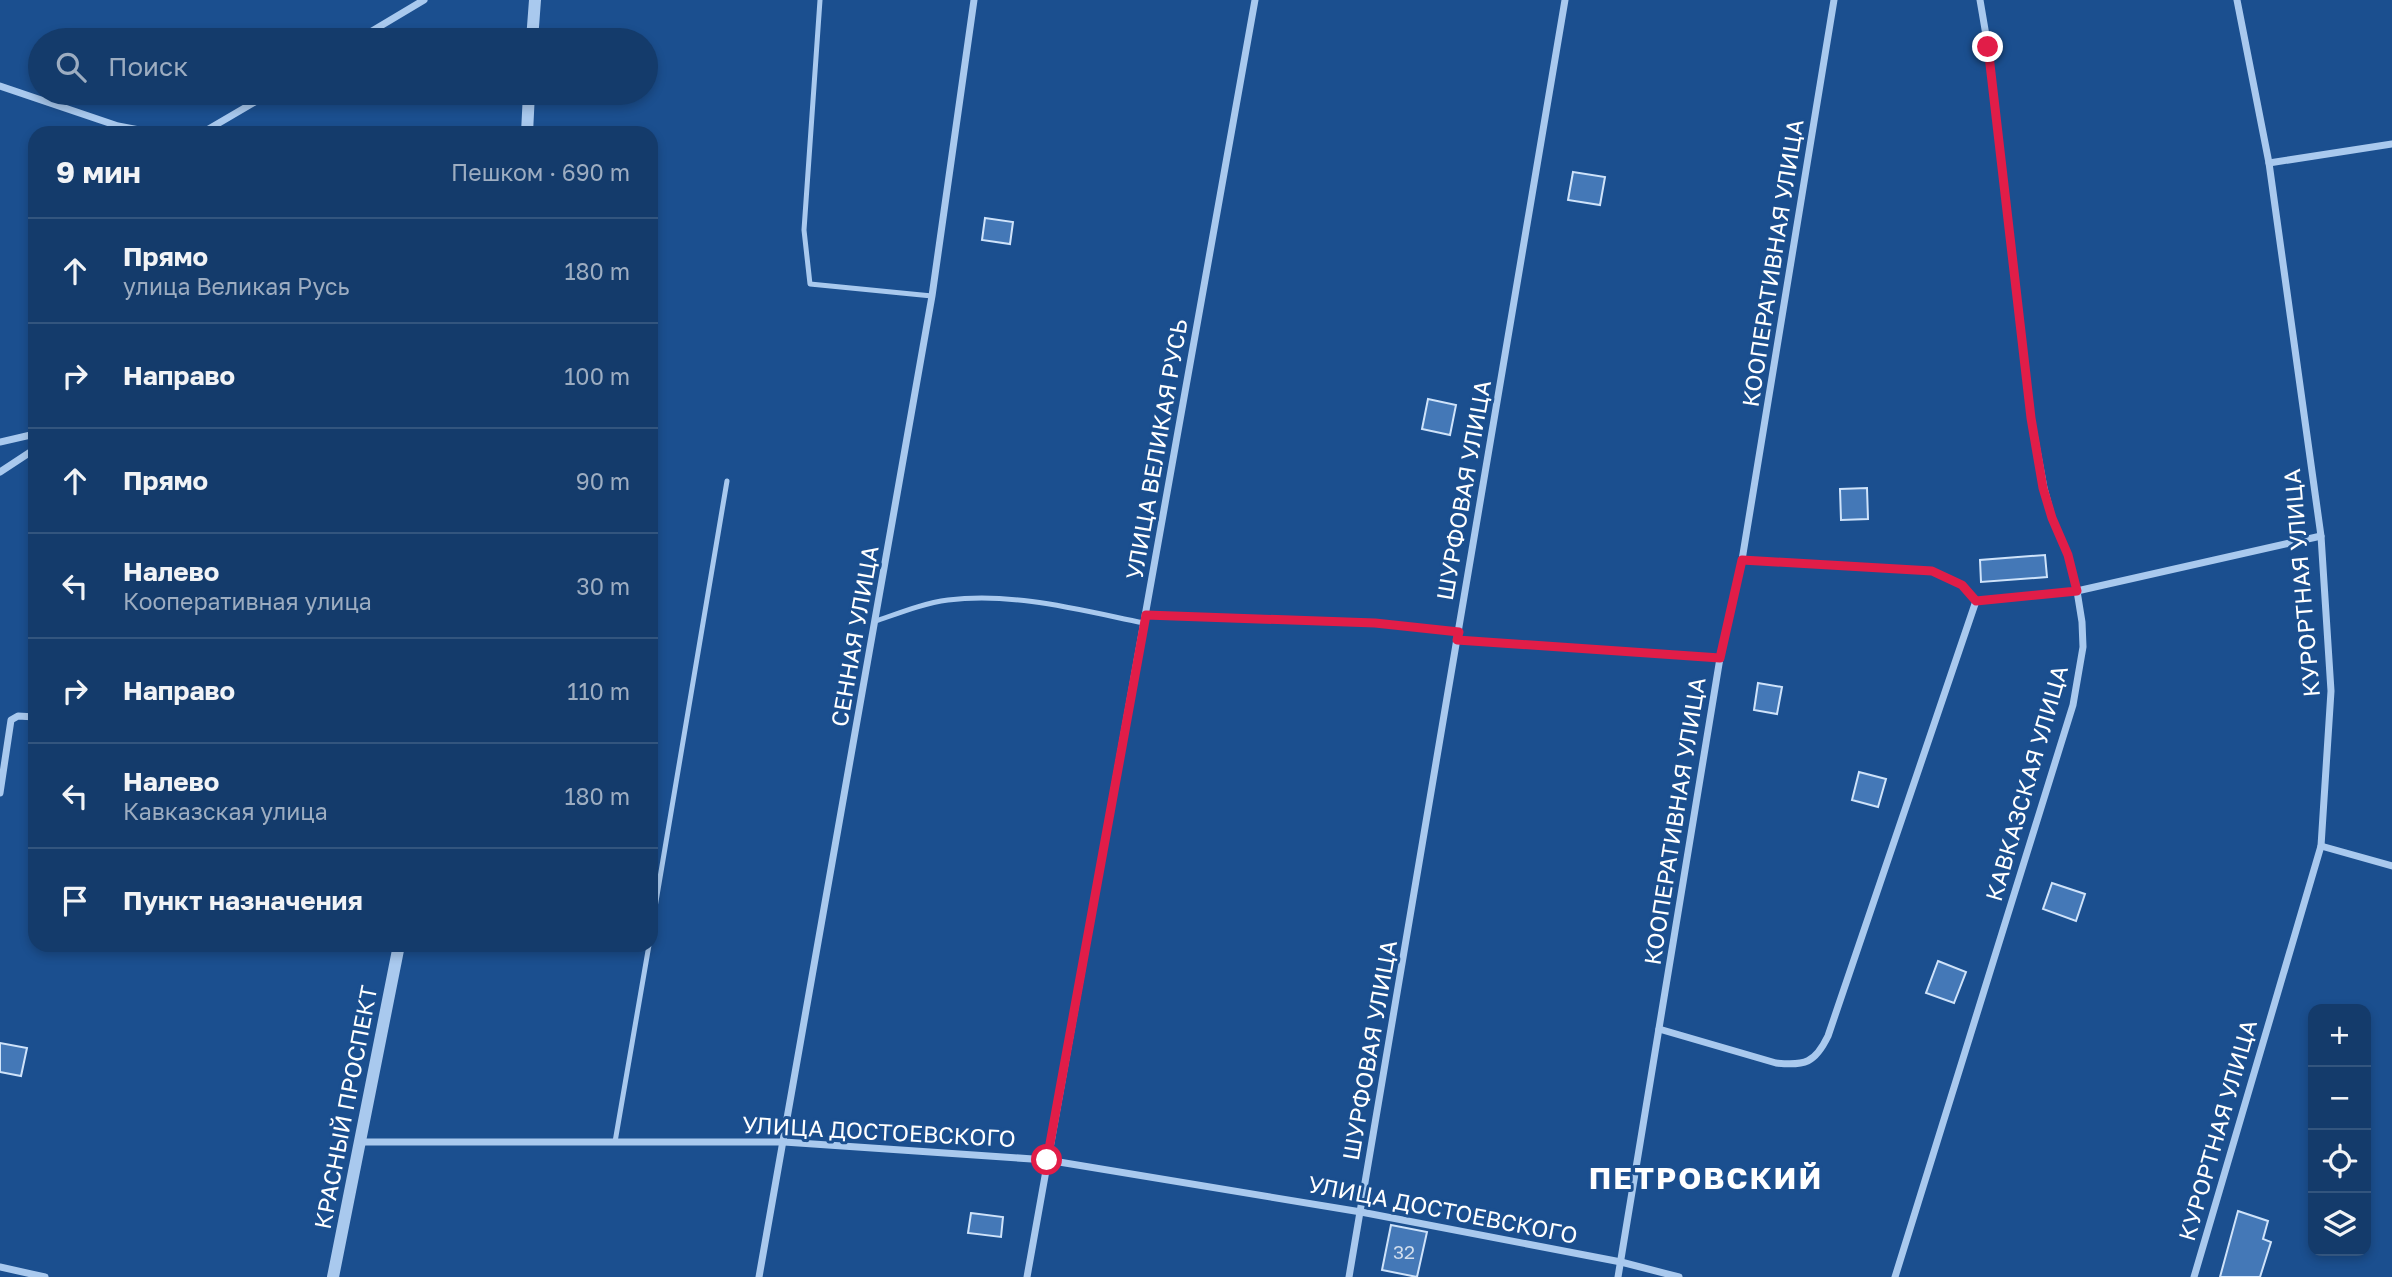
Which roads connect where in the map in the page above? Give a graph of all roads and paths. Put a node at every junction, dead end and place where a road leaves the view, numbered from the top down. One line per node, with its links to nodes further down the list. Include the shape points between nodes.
1 (424, 0): 10 (street)
2 (534, 0): 11 (street)
3 (820, 0): 22 (lane, via 804,230 810,284)
4 (974, 0): 22 (street, СЕННАЯ УЛИЦА)
5 (1255, 0): 32 (street, УЛИЦА ВЕЛИКАЯ РУСЬ)
6 (1565, 0): 34 (street, ШУРФОВАЯ УЛИЦА)
7 (1835, 0): 29 (street, КООПЕРАТИВНАЯ УЛИЦА)
8 (1980, 0): 30 (street, КАВКАЗСКАЯ УЛИЦА, via 2031,418 2043,488)
9 (2237, 0): 21 (street, КУРОРТНАЯ УЛИЦА)
10 (377, 28)
11 (533, 28)
12 (0, 86): 13 (street)
13 (28, 95)
14 (56, 105): 17 (street)
15 (250, 105): 18 (street)
16 (528, 105): 19 (street)
17 (118, 126)
18 (212, 126)
19 (527, 126)
20 (2392, 144): 21 (street)
21 (2269, 163): 28 (street, КУРОРТНАЯ УЛИЦА)
22 (932, 296): 33 (street, СЕННАЯ УЛИЦА)
23 (28, 436): 24 (street)
24 (0, 442)
25 (28, 453): 26 (street)
26 (0, 471)
27 (727, 481): 40 (lane)
28 (2321, 536): 30 (street); 38 (street, КУРОРТНАЯ УЛИЦА, via 2331,691)
29 (1742, 560): 31 (street, via 1932,571 1962,585); 35 (street, КООПЕРАТИВНАЯ УЛИЦА)
30 (2077, 591): 31 (street); 58 (street, КАВКАЗСКАЯ УЛИЦА, via 2083,647 2073,705)
31 (1976, 601): 43 (street, via 1820,1053 1795,1065 1776,1063)
32 (1145, 619): 33 (lane, via 990,597 946,600); 34 (lane, via 1375,623); 47 (street, УЛИЦА ВЕЛИКАЯ РУСЬ)
33 (876, 621): 46 (street, СЕННАЯ УЛИЦА)
34 (1458, 636): 35 (street); 48 (street, ШУРФОВАЯ УЛИЦА)
35 (1720, 658): 43 (street, КООПЕРАТИВНАЯ УЛИЦА)
36 (28, 717): 37 (street, via 11,720)
37 (0, 793)
38 (2321, 845): 39 (street); 59 (street, КУРОРТНАЯ УЛИЦА)
39 (2392, 866)
40 (658, 890)
41 (398, 952): 44 (street, КРАСНЫЙ ПРОСПЕКТ)
42 (648, 952): 45 (lane)
43 (1659, 1029): 49 (street, КООПЕРАТИВНАЯ УЛИЦА)
44 (361, 1142): 45 (street, УЛИЦА ДОСТОЕВСКОГО); 52 (street, КРАСНЫЙ ПРОСПЕКТ)
45 (615, 1142): 46 (street, УЛИЦА ДОСТОЕВСКОГО)
46 (784, 1142): 47 (street, УЛИЦА ДОСТОЕВСКОГО); 53 (street, СЕННАЯ УЛИЦА)
47 (1047, 1160): 48 (street, УЛИЦА ДОСТОЕВСКОГО); 54 (street, УЛИЦА ВЕЛИКАЯ РУСЬ)
48 (1362, 1212): 49 (street, УЛИЦА ДОСТОЕВСКОГО); 55 (street, ШУРФОВАЯ УЛИЦА)
49 (1621, 1262): 56 (street, КООПЕРАТИВНАЯ УЛИЦА); 57 (street, УЛИЦА ДОСТОЕВСКОГО)
50 (0, 1267): 51 (street)
51 (45, 1277)
52 (332, 1277)
53 (759, 1277)
54 (1027, 1277)
55 (1349, 1277)
56 (1618, 1277)
57 (1679, 1277)
58 (1895, 1277)
59 (2194, 1277)

